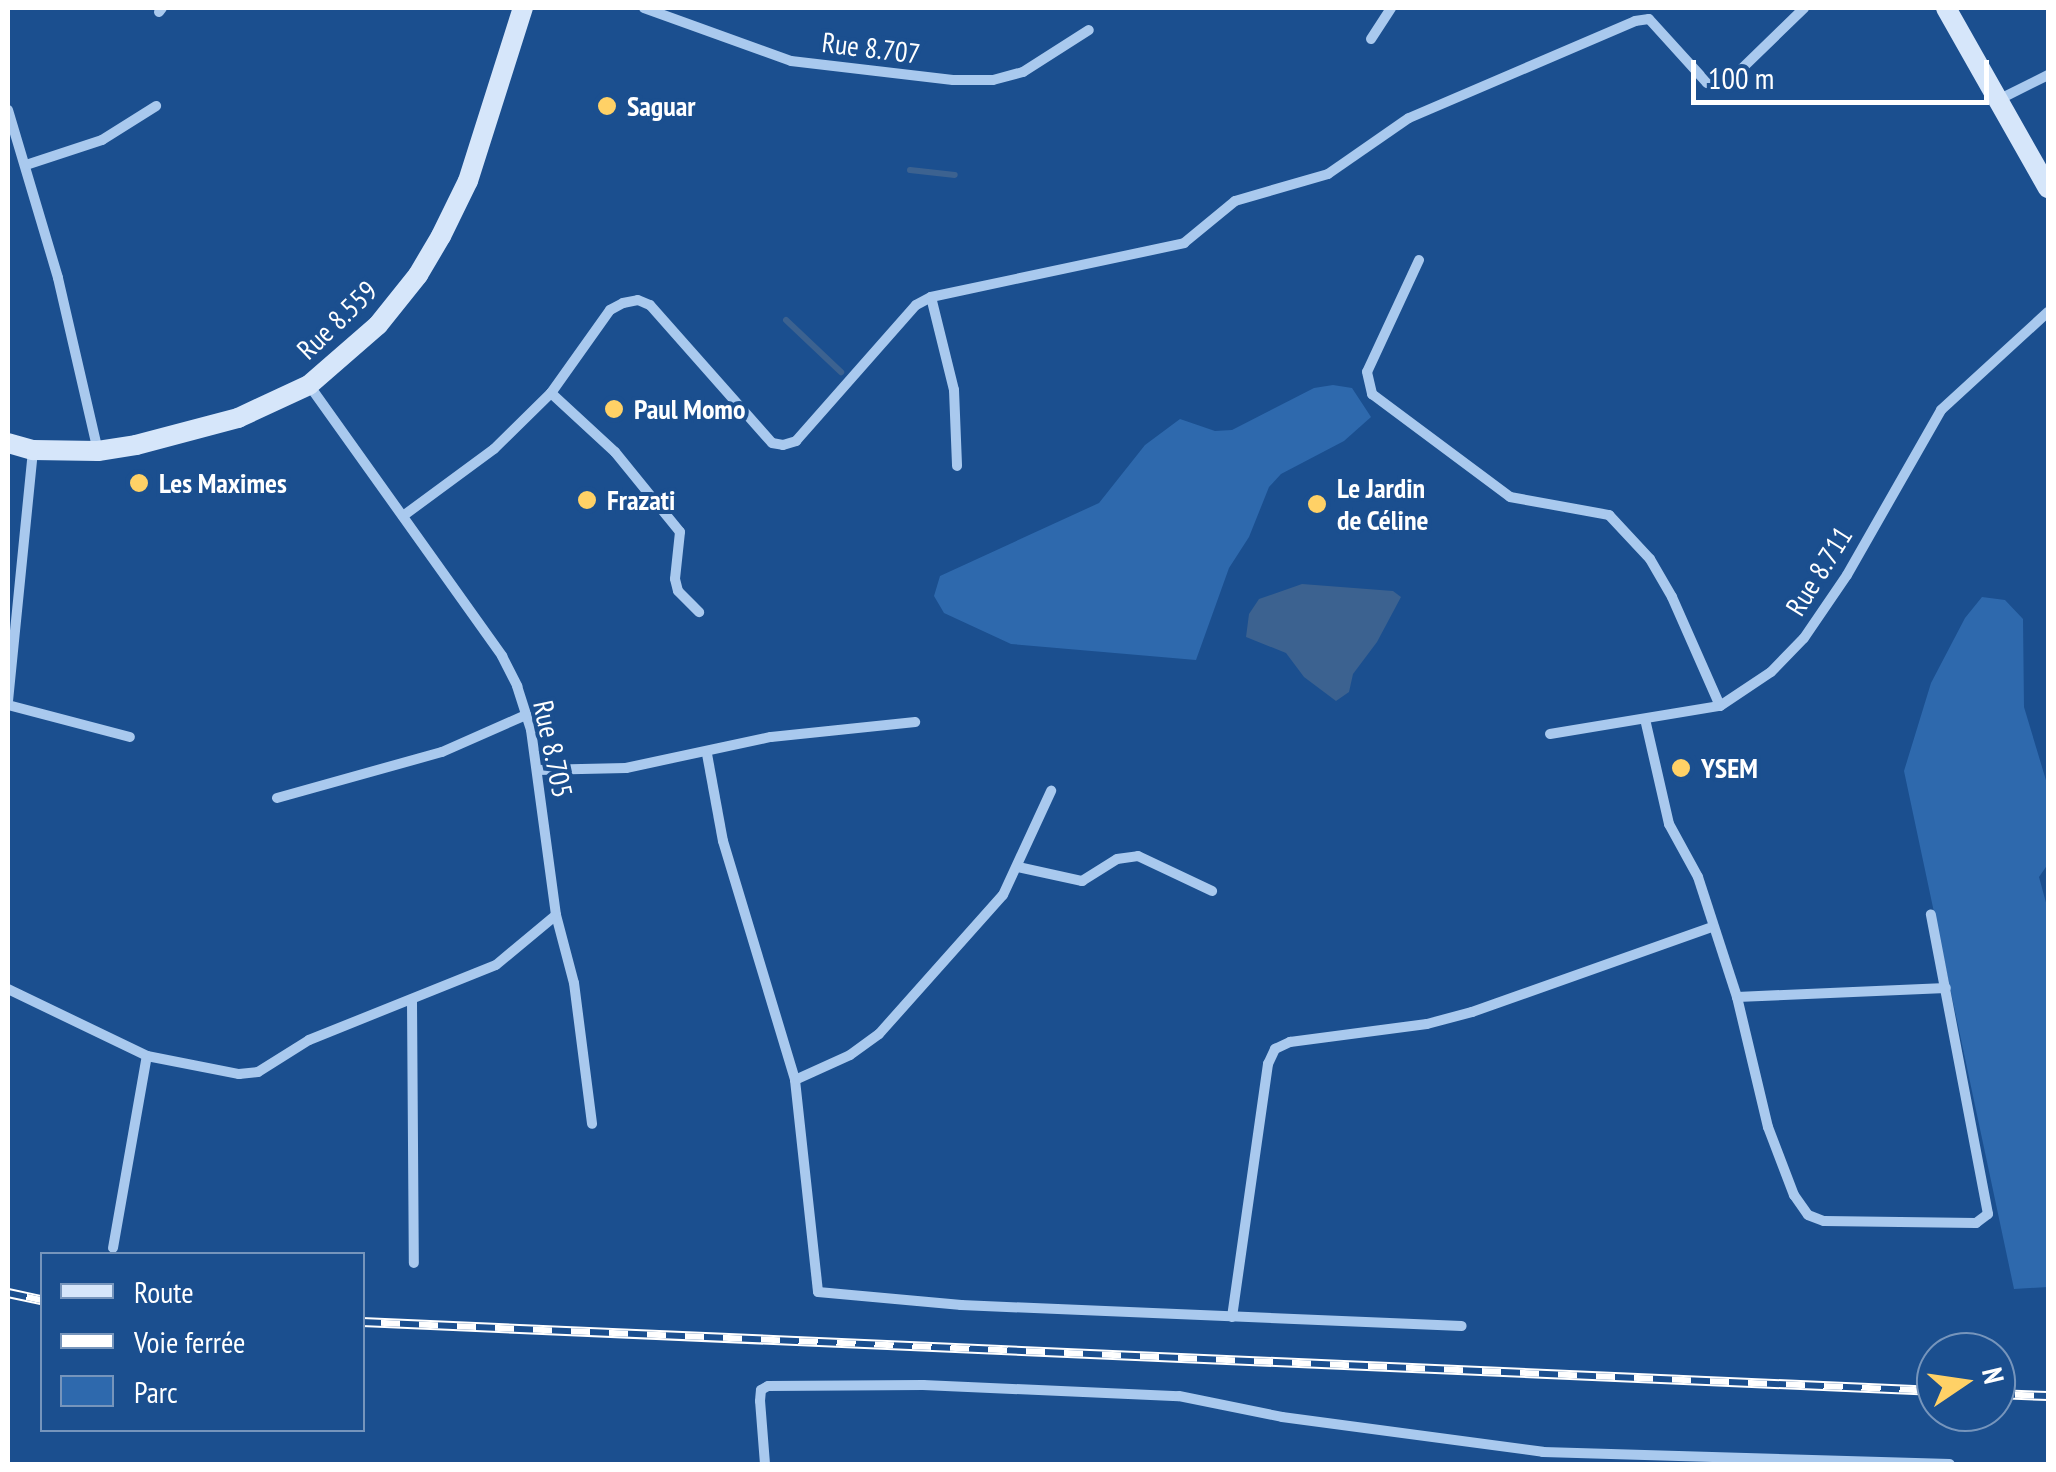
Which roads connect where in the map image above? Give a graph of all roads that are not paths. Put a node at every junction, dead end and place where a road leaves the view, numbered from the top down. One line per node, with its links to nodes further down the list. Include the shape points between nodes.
1 (524, 8): 17 (main road, Rue 8.559, via 468,181 441,236 378,325)
2 (644, 8): 6 (street, Rue 8.707, via 791,61 953,80 1023,72)
3 (1391, 8): 7 (street)
4 (1804, 8): 15 (street, via 1718,85 1707,82 1649,19 1635,21 1409,118 1328,174 1234,200 1184,243)
5 (1946, 8): 9 (main road)
6 (1090, 30)
7 (1372, 39)
8 (2048, 75): 9 (street)
9 (1998, 100): 13 (main road)
10 (156, 106): 12 (street, via 102,140)
11 (8, 110): 12 (street)
12 (26, 165): 21 (street)
13 (2048, 188)
14 (1419, 260): 26 (street, via 1367,372 1372,394 1510,498 1608,514 1650,560 1672,597)
15 (931, 297): 18 (street, via 796,441 783,445 772,443 703,361 638,300 610,310); 22 (street, via 954,390)
16 (2048, 312): 26 (street, Rue 8.711, via 1941,410 1804,638 1749,691)
17 (308, 385): 21 (main road, Rue 8.559, via 238,418); 23 (street, Rue 8.705)
18 (551, 393): 23 (street, via 467,472); 24 (street, via 615,452 680,532 678,592)
19 (8, 443): 20 (main road, Rue 8.559)
20 (33, 450): 21 (main road, Rue 8.559); 25 (street)
21 (98, 450)
22 (956, 466)
23 (403, 516): 27 (street, Rue 8.705, via 502,656)
24 (700, 612)
25 (8, 703): 31 (street)
26 (1720, 706): 28 (street, Rue 8.711)
27 (526, 715): 33 (street, Rue 8.705); 35 (street, via 442,752)
28 (1645, 719): 30 (street, Rue 8.711); 40 (street, via 1669,824 1698,876)
29 (915, 722): 32 (street, via 772,737)
30 (1550, 734)
31 (130, 737)
32 (707, 754): 33 (street, via 626,768); 46 (street, via 723,841)
33 (537, 770): 39 (street, Rue 8.705)
34 (1051, 792): 36 (street)
35 (277, 798)
36 (1018, 867): 37 (street, via 1082,882 1117,859 1138,856); 46 (street, via 1003,894 879,1034)
37 (1212, 892)
38 (1931, 914): 41 (street)
39 (556, 916): 44 (street, via 496,965); 47 (street, Rue 8.705, via 574,982)
40 (1712, 927): 43 (street); 50 (street, via 1472,1012 1275,1049)
41 (1946, 988): 43 (street); 43 (street, via 1989,1202 1988,1214 1976,1224 1808,1216 1768,1127)
42 (8, 990): 45 (street)
43 (1736, 997)
44 (412, 1001): 45 (street, via 309,1040 258,1072); 49 (street)
45 (147, 1056): 48 (street)
46 (795, 1080): 50 (street, via 818,1292)
47 (592, 1124)
48 (113, 1248)
49 (414, 1263)
50 (1232, 1318): 51 (street)
51 (1462, 1326)
52 (765, 1464): 53 (street, via 761,1390 830,1385 1179,1396 1282,1417 1544,1452)
53 (1950, 1464)

